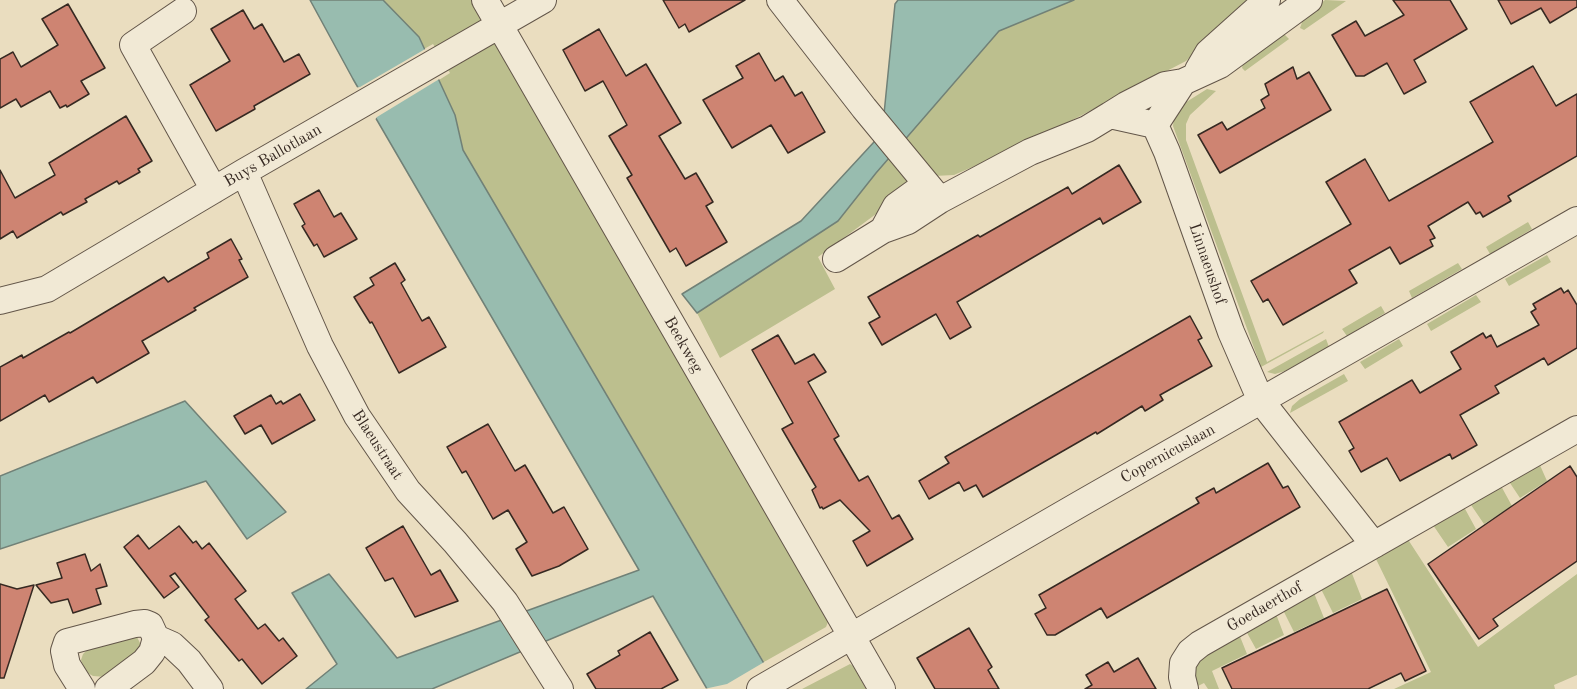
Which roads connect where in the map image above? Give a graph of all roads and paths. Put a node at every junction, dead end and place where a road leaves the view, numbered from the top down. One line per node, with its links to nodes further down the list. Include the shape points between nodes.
1 (485, 0): 7 (street, Beekweg)
2 (543, 0): 7 (street, Buys Ballotlaan)
3 (780, 0): 12 (street)
4 (1309, 0): 5 (street)
5 (1276, 5): 8 (street, via 1220,65)
6 (183, 11): 13 (street, via 133,45)
7 (500, 26): 11 (street, Buys Ballotlaan); 20 (street, Beekweg)
8 (1188, 79): 9 (street, via 1165,84); 10 (street)
9 (1110, 116): 10 (street); 12 (street, via 1030,152)
10 (1155, 125): 17 (street, Linnaeushof, via 1231,332)
11 (244, 172): 13 (street, Buys Ballotlaan); 25 (street, Blaeustraat, via 320,346 357,416 408,491 505,602)
12 (925, 184): 15 (street, via 908,221 883,230)
13 (214, 190): 16 (street, Buys Ballotlaan, via 47,289)
14 (1577, 220): 17 (street, Copernicuslaan)
15 (836, 259)
16 (0, 301)
17 (1261, 401): 19 (street); 20 (street, Copernicuslaan)
18 (1577, 429): 19 (street, Goedaerthof)
19 (1374, 545): 28 (street, Goedaerthof, via 1200,644 1183,663)
20 (852, 637): 26 (street, Copernicuslaan); 27 (street, Beekweg)
21 (156, 638): 22 (street, via 145,623 67,642 67,665); 23 (street, via 144,662); 24 (street, via 172,645 189,661)
22 (82, 689)
23 (108, 689)
24 (210, 689)
25 (560, 689)
26 (760, 689)
27 (882, 689)
28 (1185, 689)

